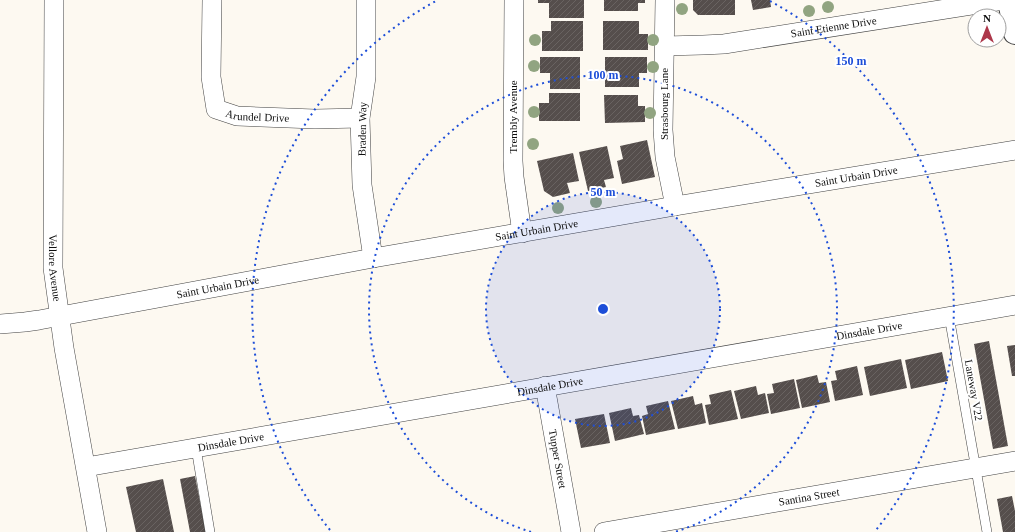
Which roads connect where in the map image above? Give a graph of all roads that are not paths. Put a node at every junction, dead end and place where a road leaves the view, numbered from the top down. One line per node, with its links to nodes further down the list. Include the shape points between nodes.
1 (54, 0): 16 (street, Vellore Avenue, via 52,268)
2 (212, 0): 10 (street, Arundel Drive, via 212,77 216,109 237,116)
3 (366, 0): 10 (street, Braden Way, via 366,77)
4 (514, 0): 13 (street, Trembly Avenue, via 513,161)
5 (666, 0): 9 (street, Strasbourg Lane)
6 (1002, 0): 9 (street, Saint Etienne Drive, via 724,44)
7 (1009, 0): 8 (street)
8 (1015, 33)
9 (665, 46): 12 (street, Strasbourg Lane, via 663,130)
10 (360, 118): 14 (street, Braden Way, via 362,185)
11 (1015, 150): 12 (street, Saint Urbain Drive)
12 (675, 206): 13 (street, Saint Urbain Drive)
13 (522, 233): 14 (street, Saint Urbain Drive)
14 (373, 258): 16 (street, Saint Urbain Drive)
15 (1015, 305): 17 (street, Dinsdale Drive)
16 (60, 316): 18 (street, Saint Urbain Drive); 22 (street, Vellore Avenue)
17 (949, 316): 19 (street, Dinsdale Drive); 23 (lane, Laneway V22)
18 (0, 324)
19 (545, 386): 20 (street, Dinsdale Drive); 26 (street, Tupper Street)
20 (196, 448): 22 (street, Dinsdale Drive); 25 (lane)
21 (1015, 461): 23 (street, Santina Street)
22 (86, 467): 24 (street, Vellore Avenue)
23 (975, 468): 27 (street, Santina Street); 28 (lane, Laneway V22)
24 (97, 532)
25 (210, 532)
26 (572, 532)
27 (604, 532)
28 (986, 532)

